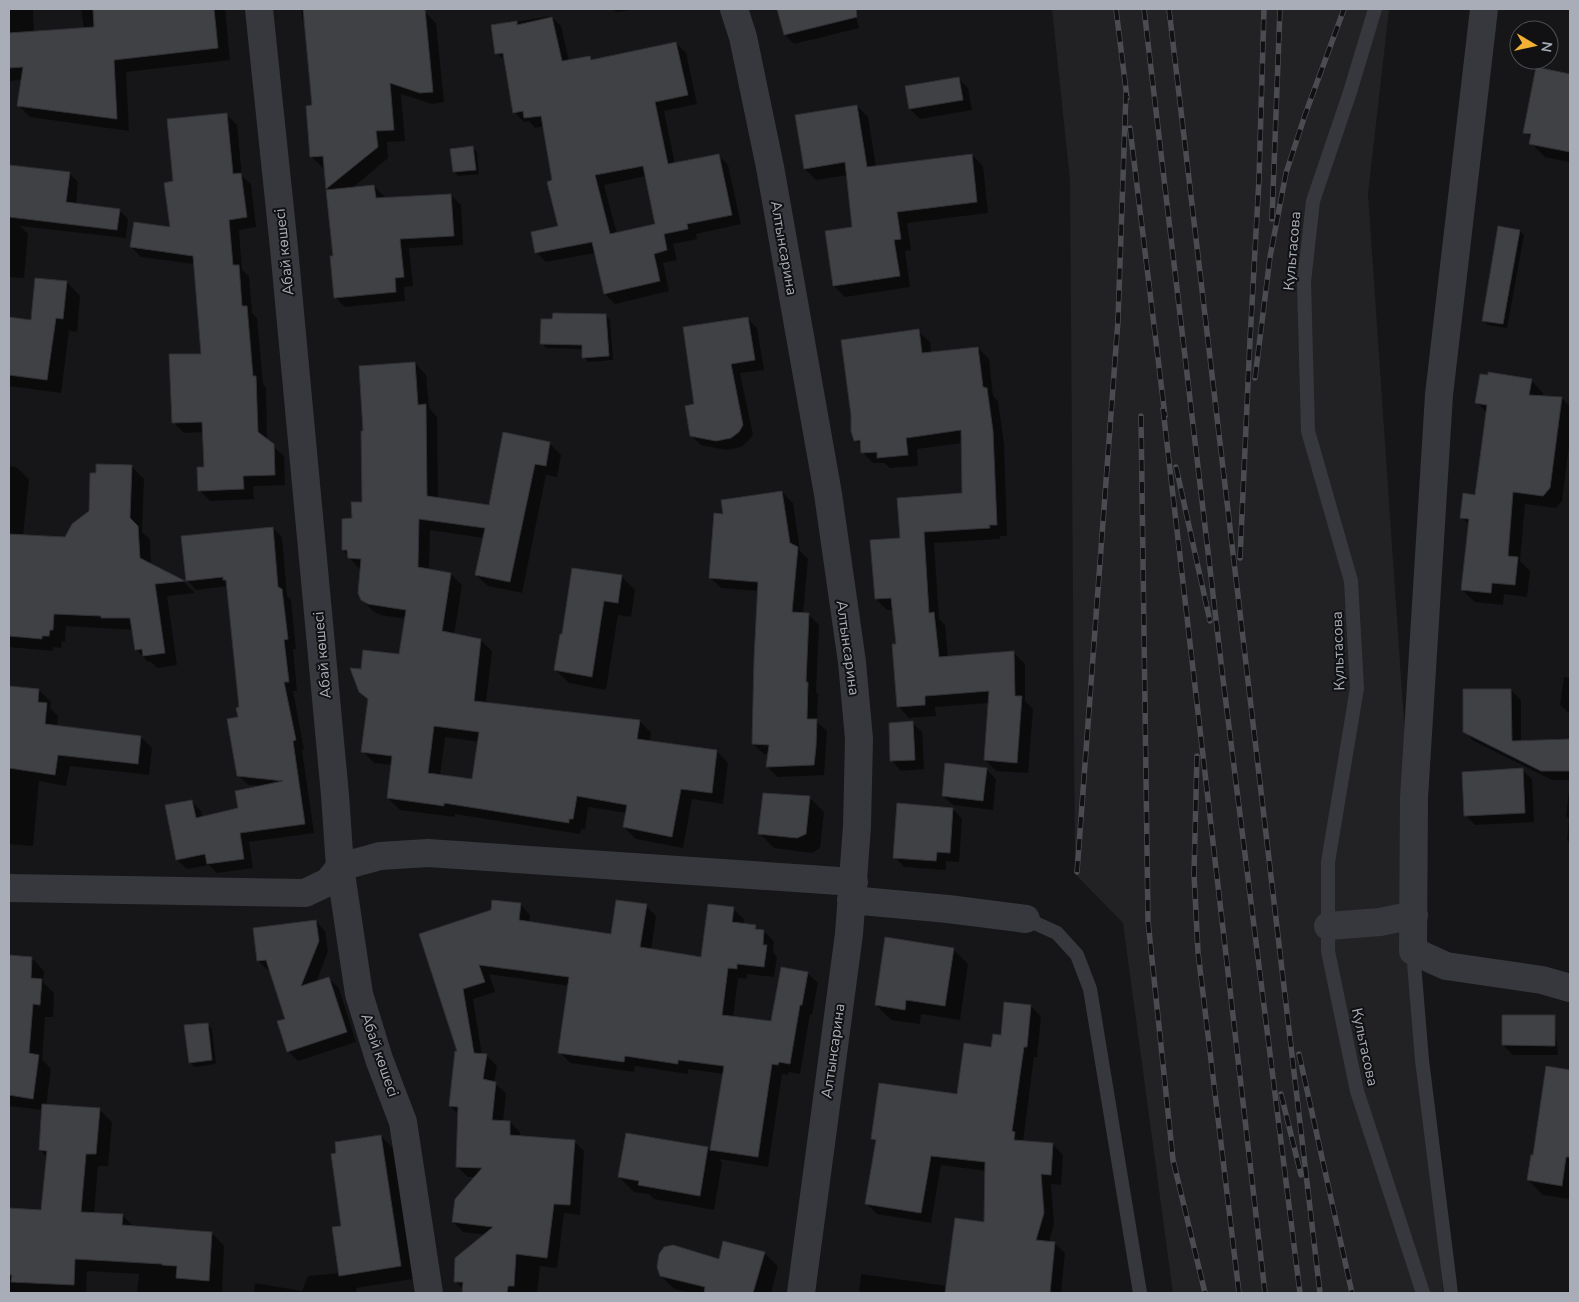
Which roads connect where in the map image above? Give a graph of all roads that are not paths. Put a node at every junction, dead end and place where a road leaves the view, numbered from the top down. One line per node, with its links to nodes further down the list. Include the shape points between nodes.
1 (259, 9): 5 (street, Абай көшесі)
2 (734, 9): 7 (street, Алтынсарина, via 770,168 828,494 852,662 859,740)
3 (1375, 9): 10 (lane, Культасова, via 1313,201 1304,282 1308,431 1351,581 1357,688 1328,862)
4 (1484, 9): 8 (street, via 1438,395 1414,798)
5 (340, 867): 6 (street, via 328,882 305,893); 7 (street, via 380,856 428,853); 13 (street, Абай көшесі, via 360,994 379,1059 403,1122)
6 (9, 888)
7 (853, 891): 9 (street, via 948,909); 14 (street, Алтынсарина)
8 (1414, 915): 10 (street, via 1380,922); 11 (street)
9 (1026, 918): 15 (lane, via 1057,933 1077,955 1090,989)
10 (1328, 926): 16 (lane, Культасова, via 1328,951 1357,1091)
11 (1413, 950): 12 (street, via 1446,966 1542,980); 17 (lane, via 1422,1060)
12 (1570, 988)
13 (429, 1293)
14 (801, 1293)
15 (1140, 1293)
16 (1422, 1293)
17 (1451, 1293)

